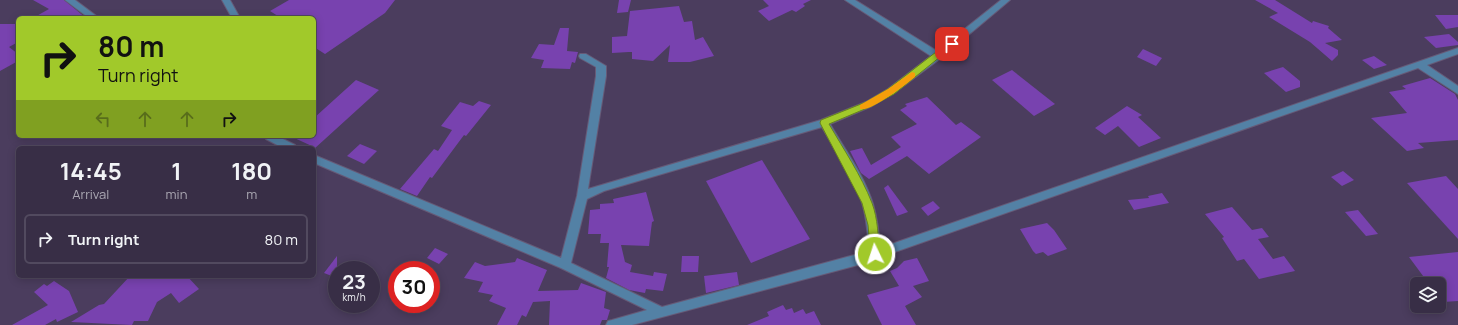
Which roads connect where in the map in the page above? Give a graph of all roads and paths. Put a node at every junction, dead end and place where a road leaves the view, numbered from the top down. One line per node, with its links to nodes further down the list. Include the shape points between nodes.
1 (69, 0): 5 (street)
2 (226, 0): 6 (street)
3 (849, 0): 9 (street)
4 (1006, 0): 9 (street)
5 (92, 16)
6 (235, 16)
7 (1458, 51): 10 (street)
8 (583, 56): 16 (street, via 601,66 601,76)
9 (938, 56): 12 (street, via 891,92)
10 (1420, 64): 11 (street); 17 (street)
11 (1458, 91)
12 (824, 123): 16 (street); 17 (street, via 867,203 873,225)
13 (273, 138): 14 (street)
14 (288, 146)
15 (316, 160): 18 (street)
16 (582, 196): 18 (street)
17 (875, 254): 19 (street, via 714,299)
18 (565, 265): 19 (street)
19 (660, 311): 20 (street)
20 (612, 325)

